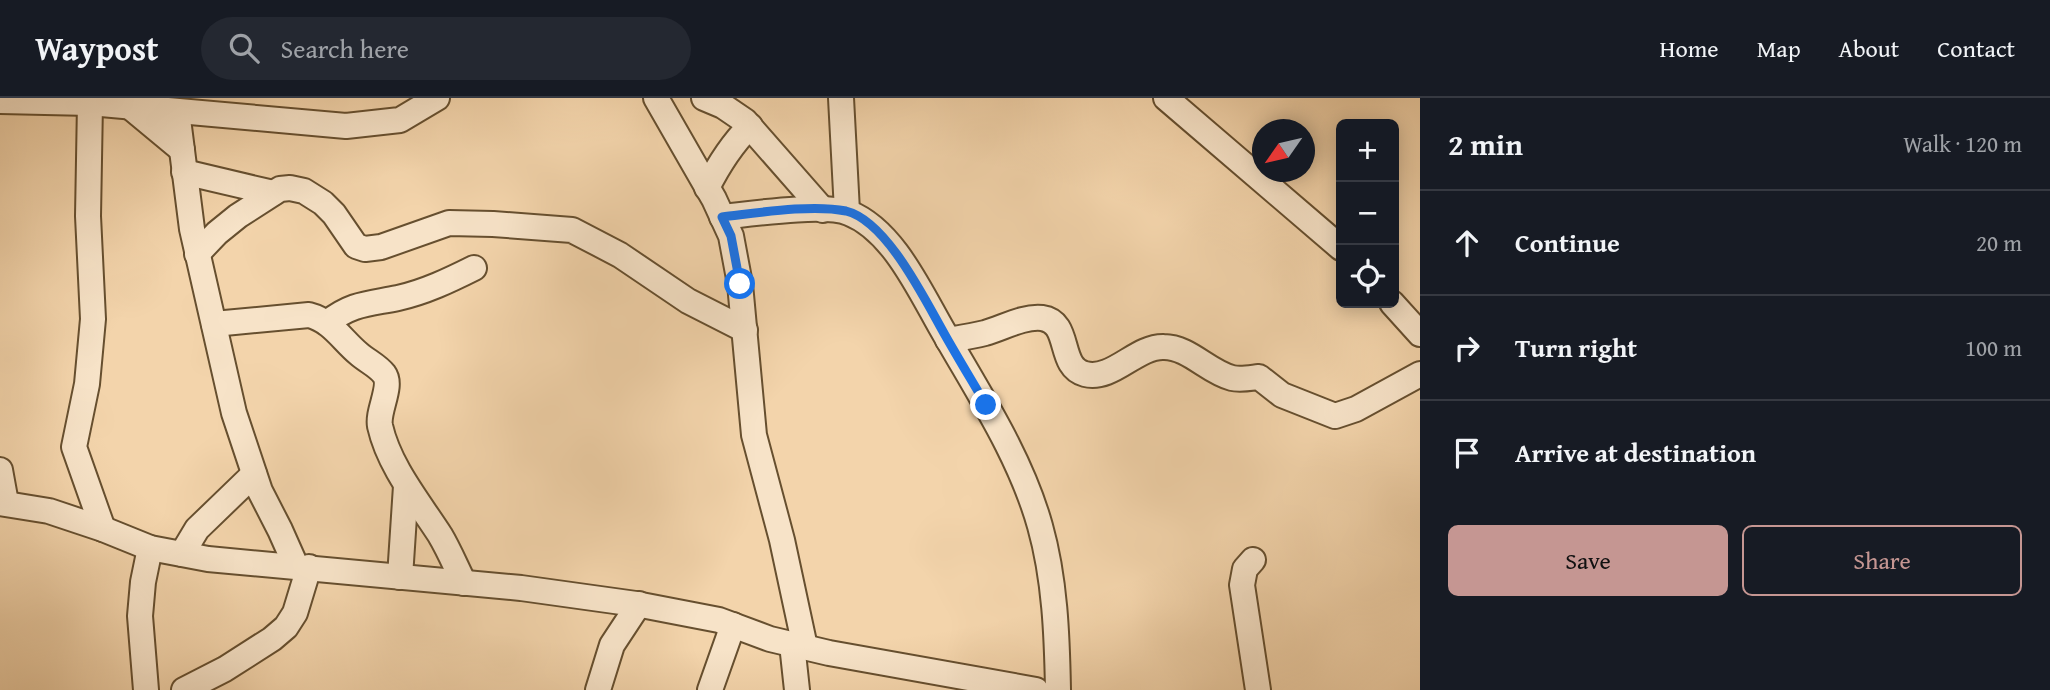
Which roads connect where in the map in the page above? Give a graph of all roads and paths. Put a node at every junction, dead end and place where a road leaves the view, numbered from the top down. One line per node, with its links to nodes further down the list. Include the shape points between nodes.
1 (437, 98): 9 (street, via 400,120 346,126)
2 (656, 98): 12 (street)
3 (704, 98): 10 (street)
4 (841, 98): 14 (street)
5 (1166, 98): 16 (street)
6 (0, 101): 7 (street)
7 (73, 101): 8 (street); 30 (street, via 88,216 93,319 87,384 74,447)
8 (129, 106): 9 (street); 11 (street)
9 (174, 106): 11 (street)
10 (750, 126): 12 (street, via 733,143); 14 (street)
11 (183, 161): 13 (street); 17 (street)
12 (707, 188): 15 (street)
13 (274, 193): 17 (street); 22 (street, via 290,188 304,191 323,203 356,246 365,249 449,223 572,230)
14 (835, 211): 15 (street); 24 (street, via 868,223 887,243 921,289)
15 (722, 217): 22 (street, via 731,236)
16 (1338, 245)
17 (197, 254): 21 (street)
18 (474, 268): 20 (street, via 429,288 361,303)
19 (1397, 308): 23 (street)
20 (327, 323): 21 (street, via 309,315); 28 (street, via 386,377 380,427)
21 (214, 324): 27 (street, via 234,413)
22 (745, 330): 39 (street, via 754,435 782,540)
23 (1420, 334)
24 (948, 340): 25 (street, via 1042,318 1059,330 1071,366 1086,375 1097,376 1163,346 1181,350 1234,379 1259,377 1282,395 1335,416); 46 (street, via 1015,461 1040,526 1051,570)
25 (1420, 374)
26 (0, 470): 29 (street)
27 (254, 474): 32 (street, via 197,529); 34 (street)
28 (406, 485): 35 (street); 36 (street, via 440,535)
29 (3, 503): 30 (street, via 49,511)
30 (103, 529): 31 (street)
31 (150, 548): 32 (street); 40 (street, via 140,616)
32 (181, 554): 34 (street)
33 (1253, 560): 47 (street, via 1245,569 1242,585)
34 (302, 567): 35 (street); 41 (street, via 295,612 286,627)
35 (400, 577): 36 (street)
36 (464, 583): 37 (street)
37 (639, 604): 38 (street); 42 (street, via 612,645)
38 (733, 625): 39 (street); 43 (street)
39 (798, 646): 44 (street); 45 (street)
40 (146, 690)
41 (184, 690)
42 (598, 690)
43 (710, 690)
44 (797, 690)
45 (1036, 690)
46 (1058, 690)
47 (1258, 690)

